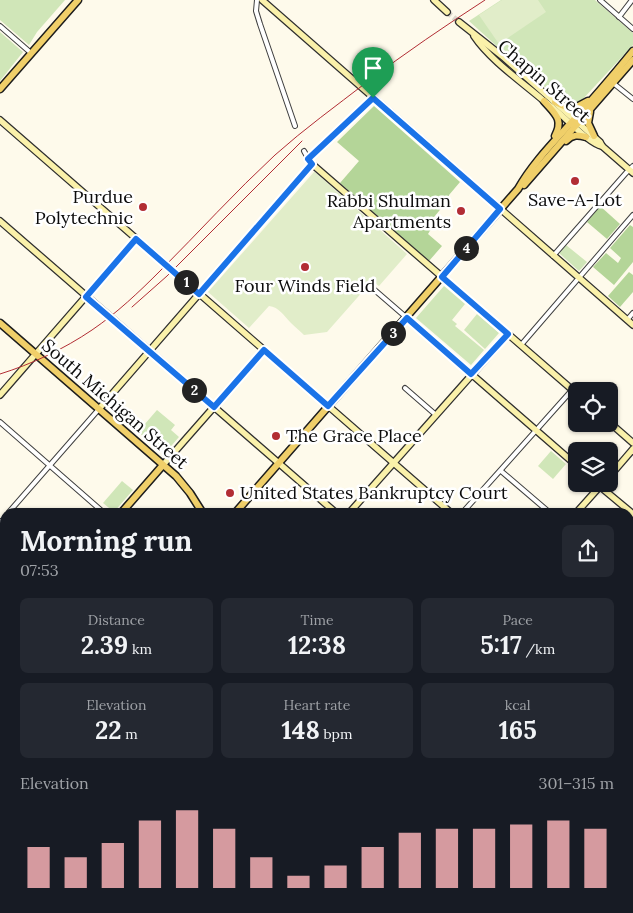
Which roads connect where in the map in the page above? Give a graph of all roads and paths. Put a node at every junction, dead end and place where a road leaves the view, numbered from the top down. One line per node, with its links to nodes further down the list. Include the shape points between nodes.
1 (78, 0): 14 (main road)
2 (257, 0): 26 (street, via 256,11)
3 (262, 0): 19 (street)
4 (434, 0): 7 (street)
5 (600, 0): 8 (street)
6 (632, 0): 8 (street)
7 (447, 12)
8 (619, 17): 11 (street)
9 (459, 22): 12 (street, Chapin Street)
10 (0, 26): 14 (street)
11 (633, 29)
12 (471, 32): 21 (street, Chapin Street, via 481,47); 22 (street, Chapin Street)
13 (633, 51): 18 (main road)
14 (31, 53): 17 (main road)
15 (633, 60): 16 (main road)
16 (614, 82): 20 (street); 23 (main road)
17 (0, 89)
18 (595, 96): 22 (main road, via 573,109); 25 (main road)
19 (373, 98): 32 (street); 34 (street)
20 (633, 99)
21 (544, 101): 25 (street, Chapin Street); 31 (main road, via 560,124)
22 (555, 102): 25 (street, Chapin Street)
23 (595, 104): 25 (main road); 27 (main road, via 588,119)
24 (0, 120): 37 (street)
25 (575, 123): 27 (street, Chapin Street); 28 (street, Chapin Street); 31 (main road)
26 (295, 126)
27 (594, 136): 29 (street, Chapin Street)
28 (586, 137): 29 (street, Chapin Street); 31 (main road, via 572,136 556,151)
29 (602, 146): 33 (street, Chapin Street)
30 (304, 151): 32 (street)
31 (549, 151): 34 (main road)
32 (310, 161): 39 (street); 42 (street)
33 (632, 170): 38 (street)
34 (500, 209): 38 (street); 39 (main road)
35 (633, 215): 40 (street)
36 (0, 221): 43 (street)
37 (136, 239): 42 (street); 43 (street)
38 (553, 256): 40 (street)
39 (442, 277): 45 (main road); 49 (street)
40 (578, 278): 46 (street); 50 (street)
41 (370, 286): 45 (street)
42 (199, 294): 51 (street); 52 (street)
43 (86, 297): 52 (street); 53 (street)
44 (633, 312): 46 (street)
45 (407, 318): 54 (street); 59 (main road)
46 (627, 320): 48 (street)
47 (0, 323): 53 (main road, South Michigan Street)
48 (633, 325)
49 (508, 334): 50 (street); 54 (street)
50 (521, 345): 55 (street)
51 (264, 350): 59 (street); 60 (street)
52 (150, 352): 60 (street); 61 (street)
53 (36, 354): 57 (street); 61 (main road, South Michigan Street)
54 (471, 374): 62 (street); 64 (street)
55 (568, 387)
56 (405, 388): 62 (street)
57 (0, 395)
58 (568, 398): 64 (street)
59 (328, 406): 69 (main road); 70 (street)
60 (214, 407): 69 (street); 71 (street)
61 (99, 409): 71 (main road, South Michigan Street); 72 (street)
62 (436, 415): 70 (street)
63 (0, 422): 72 (street)
64 (536, 430): 68 (street); 74 (street)
65 (618, 430): 66 (street)
66 (633, 443)
67 (633, 449): 73 (street)
68 (568, 459)
69 (279, 463): 81 (main road); 82 (street)
70 (394, 463): 83 (street); 84 (street)
71 (163, 465): 79 (main road); 80 (main road, South Michigan Street, via 185,486)
72 (50, 466): 77 (street); 78 (street)
73 (618, 466)
74 (501, 471): 85 (street); 86 (street)
75 (594, 492): 87 (street)
76 (608, 492): 88 (street)
77 (13, 508)
78 (98, 508)
79 (125, 508)
80 (200, 508)
81 (240, 508)
82 (330, 508)
83 (354, 508)
84 (445, 508)
85 (468, 508)
86 (544, 508)
87 (581, 508)
88 (626, 508)

